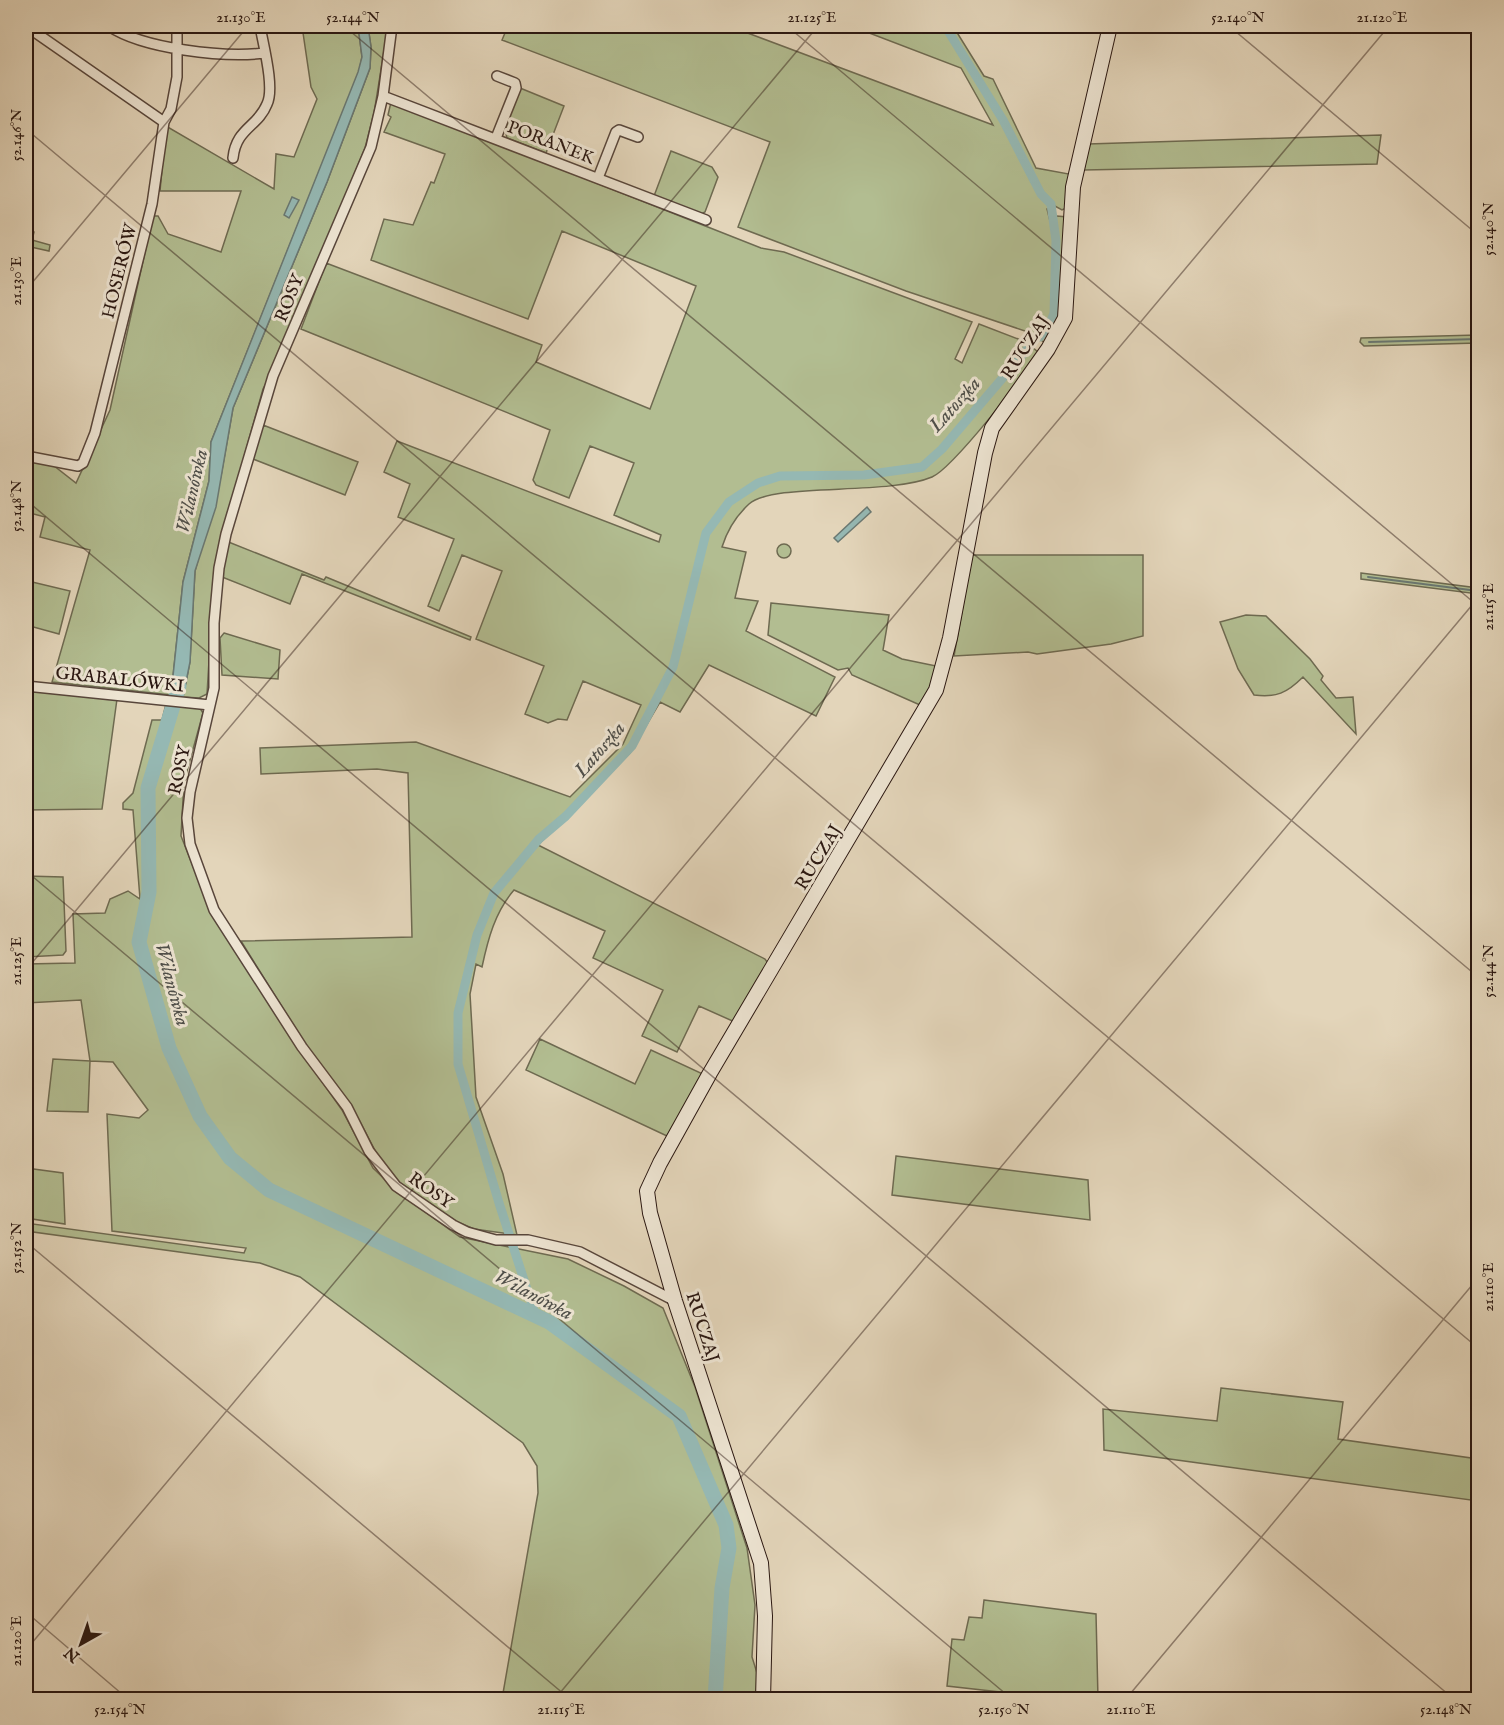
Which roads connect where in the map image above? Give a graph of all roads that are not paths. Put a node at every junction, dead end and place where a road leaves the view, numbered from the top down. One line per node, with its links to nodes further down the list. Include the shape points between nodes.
1 (26, 26): 12 (street)
2 (109, 26): 7 (street)
3 (177, 26): 8 (street, HOSERÓW)
4 (260, 26): 9 (street)
5 (392, 26): 11 (street, ROSY)
6 (1110, 26): 21 (street, RUCZAJ, via 1073,187 1065,318 992,428 948,652 936,690 710,1073 649,1184 650,1213)
7 (124, 29): 8 (street)
8 (178, 48): 9 (street, via 223,56); 12 (street, HOSERÓW, via 171,109)
9 (265, 53): 15 (street, via 269,101 240,134)
10 (497, 76): 14 (street, via 515,83 516,88)
11 (383, 96): 14 (street, PORANEK); 20 (street, ROSY, via 371,147 273,376 226,534 219,568)
12 (164, 122): 18 (street, HOSERÓW, via 152,204 104,405 85,457 78,466)
13 (638, 137): 16 (street, via 616,132)
14 (496, 138): 16 (street, PORANEK)
15 (233, 158)
16 (598, 178): 17 (street, PORANEK)
17 (706, 220)
18 (26, 456)
19 (26, 686): 20 (street, GRABALÓWKI)
20 (210, 705): 21 (street, ROSY, via 196,756 187,818 190,844 214,910 302,1047 346,1107 384,1173 396,1186 453,1225 496,1240 528,1240 580,1252)
21 (675, 1301): 22 (street, RUCZAJ, via 761,1563 765,1616)
22 (763, 1700)

